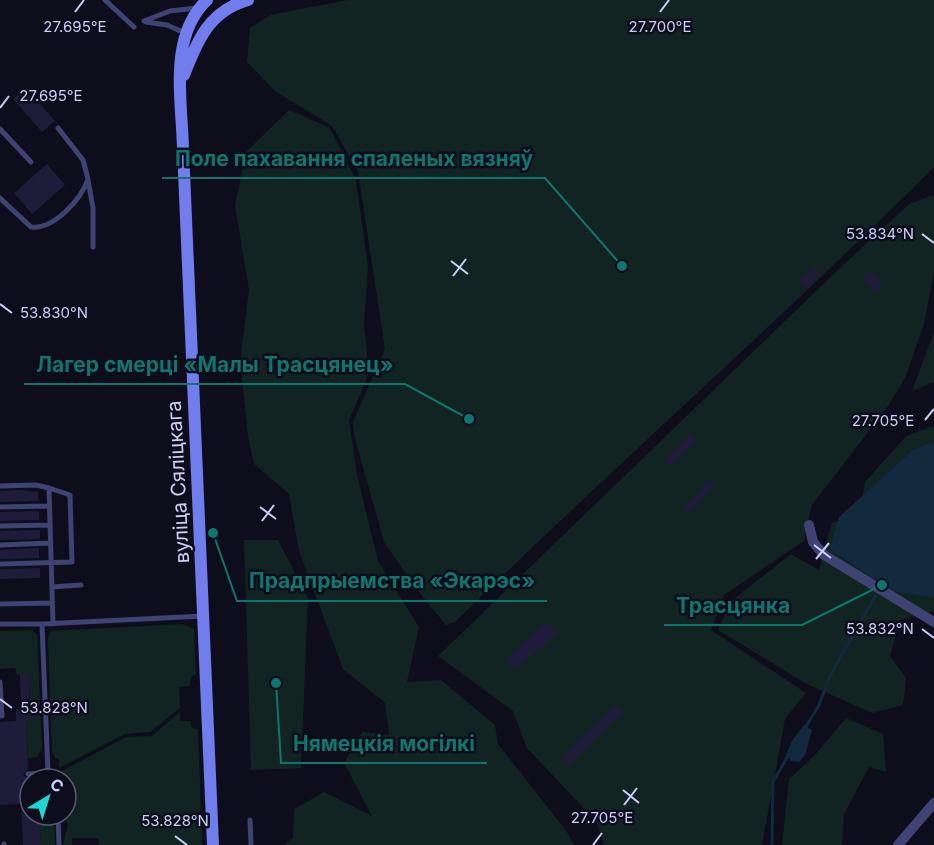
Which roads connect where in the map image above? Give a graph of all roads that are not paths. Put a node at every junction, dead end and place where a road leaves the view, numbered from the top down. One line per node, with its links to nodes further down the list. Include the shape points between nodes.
1 (105, 0): 4 (lane)
2 (248, 0): 6 (main road, вуліца Сяліцкага, via 208,24 193,50)
3 (203, 4): 5 (main road, вуліца Сяліцкага); 5 (lane, via 144,21)
4 (134, 27)
5 (185, 33): 6 (main road, вуліца Сяліцкага, via 181,49)
6 (182, 82): 28 (main road, вуліца Сяліцкага)
7 (58, 128): 10 (lane, via 83,160)
8 (0, 129): 9 (lane)
9 (32, 162)
10 (88, 179): 11 (lane, via 72,204 38,228); 12 (lane)
11 (0, 198)
12 (93, 247)
13 (0, 486): 14 (lane)
14 (49, 488): 15 (lane); 22 (lane, via 70,495 72,562)
15 (48, 506): 16 (lane); 17 (lane)
16 (0, 507)
17 (49, 525): 19 (lane); 20 (lane)
18 (809, 525): 29 (street, via 813,542 824,555)
19 (0, 526)
20 (51, 543): 21 (lane); 22 (lane)
21 (0, 545)
22 (51, 562): 23 (lane); 25 (lane)
23 (0, 564)
24 (81, 585): 25 (lane)
25 (52, 587): 26 (lane)
26 (52, 603): 27 (lane); 32 (lane)
27 (0, 604)
28 (203, 616): 32 (lane); 40 (main road, вуліца Сяліцкага)
29 (934, 622)
30 (0, 624): 31 (lane)
31 (42, 624): 32 (lane); 35 (lane)
32 (53, 624)
33 (0, 682): 34 (lane)
34 (2, 716)
35 (48, 767)
36 (934, 803): 42 (street)
37 (250, 820): 41 (lane)
38 (58, 827): 39 (lane)
39 (59, 845)
40 (213, 845)
41 (251, 845)
42 (898, 845)

